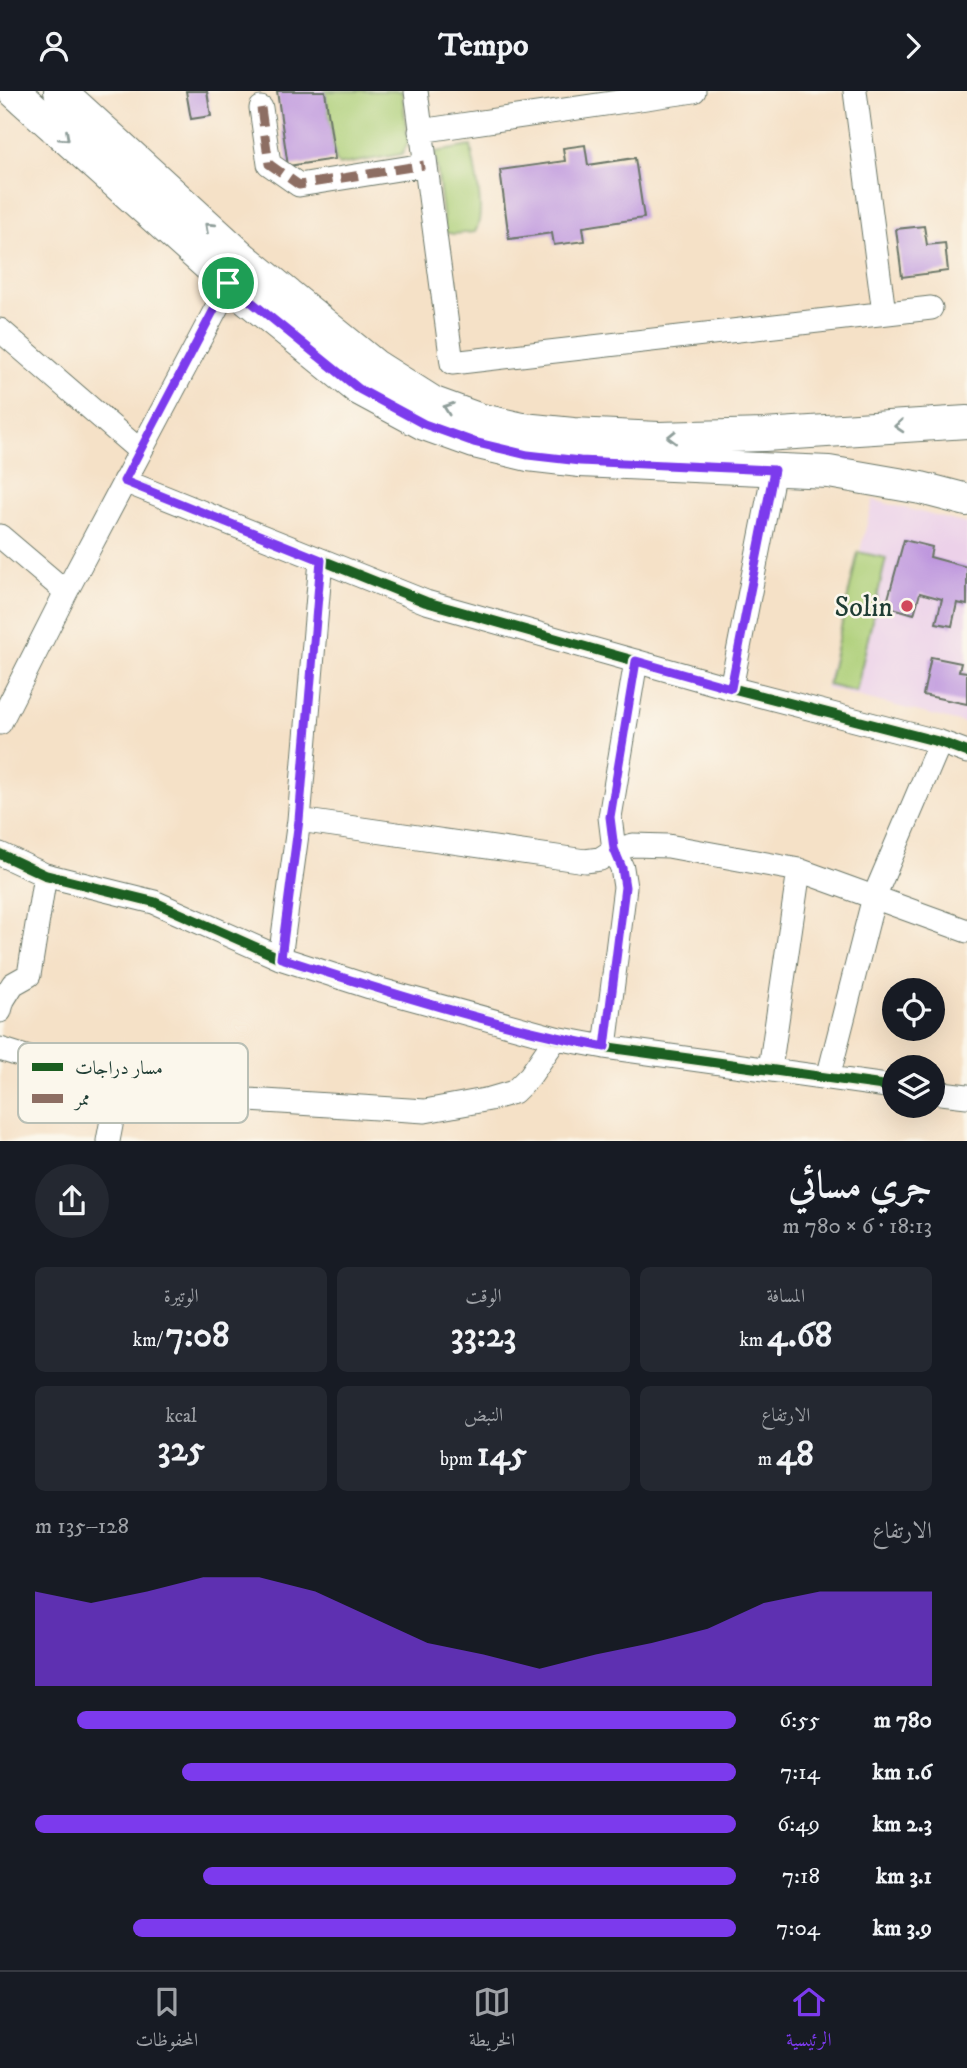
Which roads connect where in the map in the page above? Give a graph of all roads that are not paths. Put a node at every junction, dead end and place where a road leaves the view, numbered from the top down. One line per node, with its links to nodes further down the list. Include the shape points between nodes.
1 (14, 91): 9 (main road, one-way to 9)
2 (60, 91): 9 (main road, one-way to 2)
3 (416, 91): 7 (street)
4 (694, 91): 7 (street)
5 (855, 91): 11 (street)
6 (261, 108): 8 (street, via 269,164 299,185)
7 (420, 131): 8 (street)
8 (424, 165): 11 (street, via 452,363)
9 (236, 271): 13 (main road, one-way to 9, via 659,437 523,429 434,403); 14 (street); 15 (main road, via 359,389 424,424 528,455)
10 (931, 308): 11 (street)
11 (884, 313)
12 (0, 330): 14 (street)
13 (967, 422)
14 (140, 451): 16 (street)
15 (774, 470): 17 (main road, via 864,477); 22 (street)
16 (124, 481): 19 (street); 20 (street)
17 (967, 500)
18 (0, 536): 20 (street)
19 (321, 560): 21 (street, via 426,602); 26 (street)
20 (66, 592): 23 (street)
21 (636, 661): 22 (street); 27 (street, via 610,817)
22 (731, 688): 24 (street)
23 (0, 723)
24 (940, 742): 25 (street); 31 (street)
25 (967, 752)
26 (299, 820): 27 (street, via 585,862); 33 (street)
27 (614, 849): 29 (street, via 668,846); 36 (street, via 625,887)
28 (0, 854): 30 (street)
29 (799, 870): 31 (street); 39 (street)
30 (45, 875): 33 (street, via 153,902); 34 (street, via 29,975 13,984)
31 (874, 897): 32 (street); 40 (street)
32 (967, 931)
33 (281, 958): 35 (street)
34 (0, 1011)
35 (556, 1038): 36 (street); 44 (street, via 514,1092 490,1100 425,1111)
36 (605, 1047): 39 (street)
37 (0, 1049): 38 (street)
38 (18, 1055)
39 (770, 1069): 40 (street)
40 (828, 1078): 41 (street)
41 (882, 1085)
42 (945, 1093): 43 (street)
43 (967, 1096)
44 (248, 1100)

